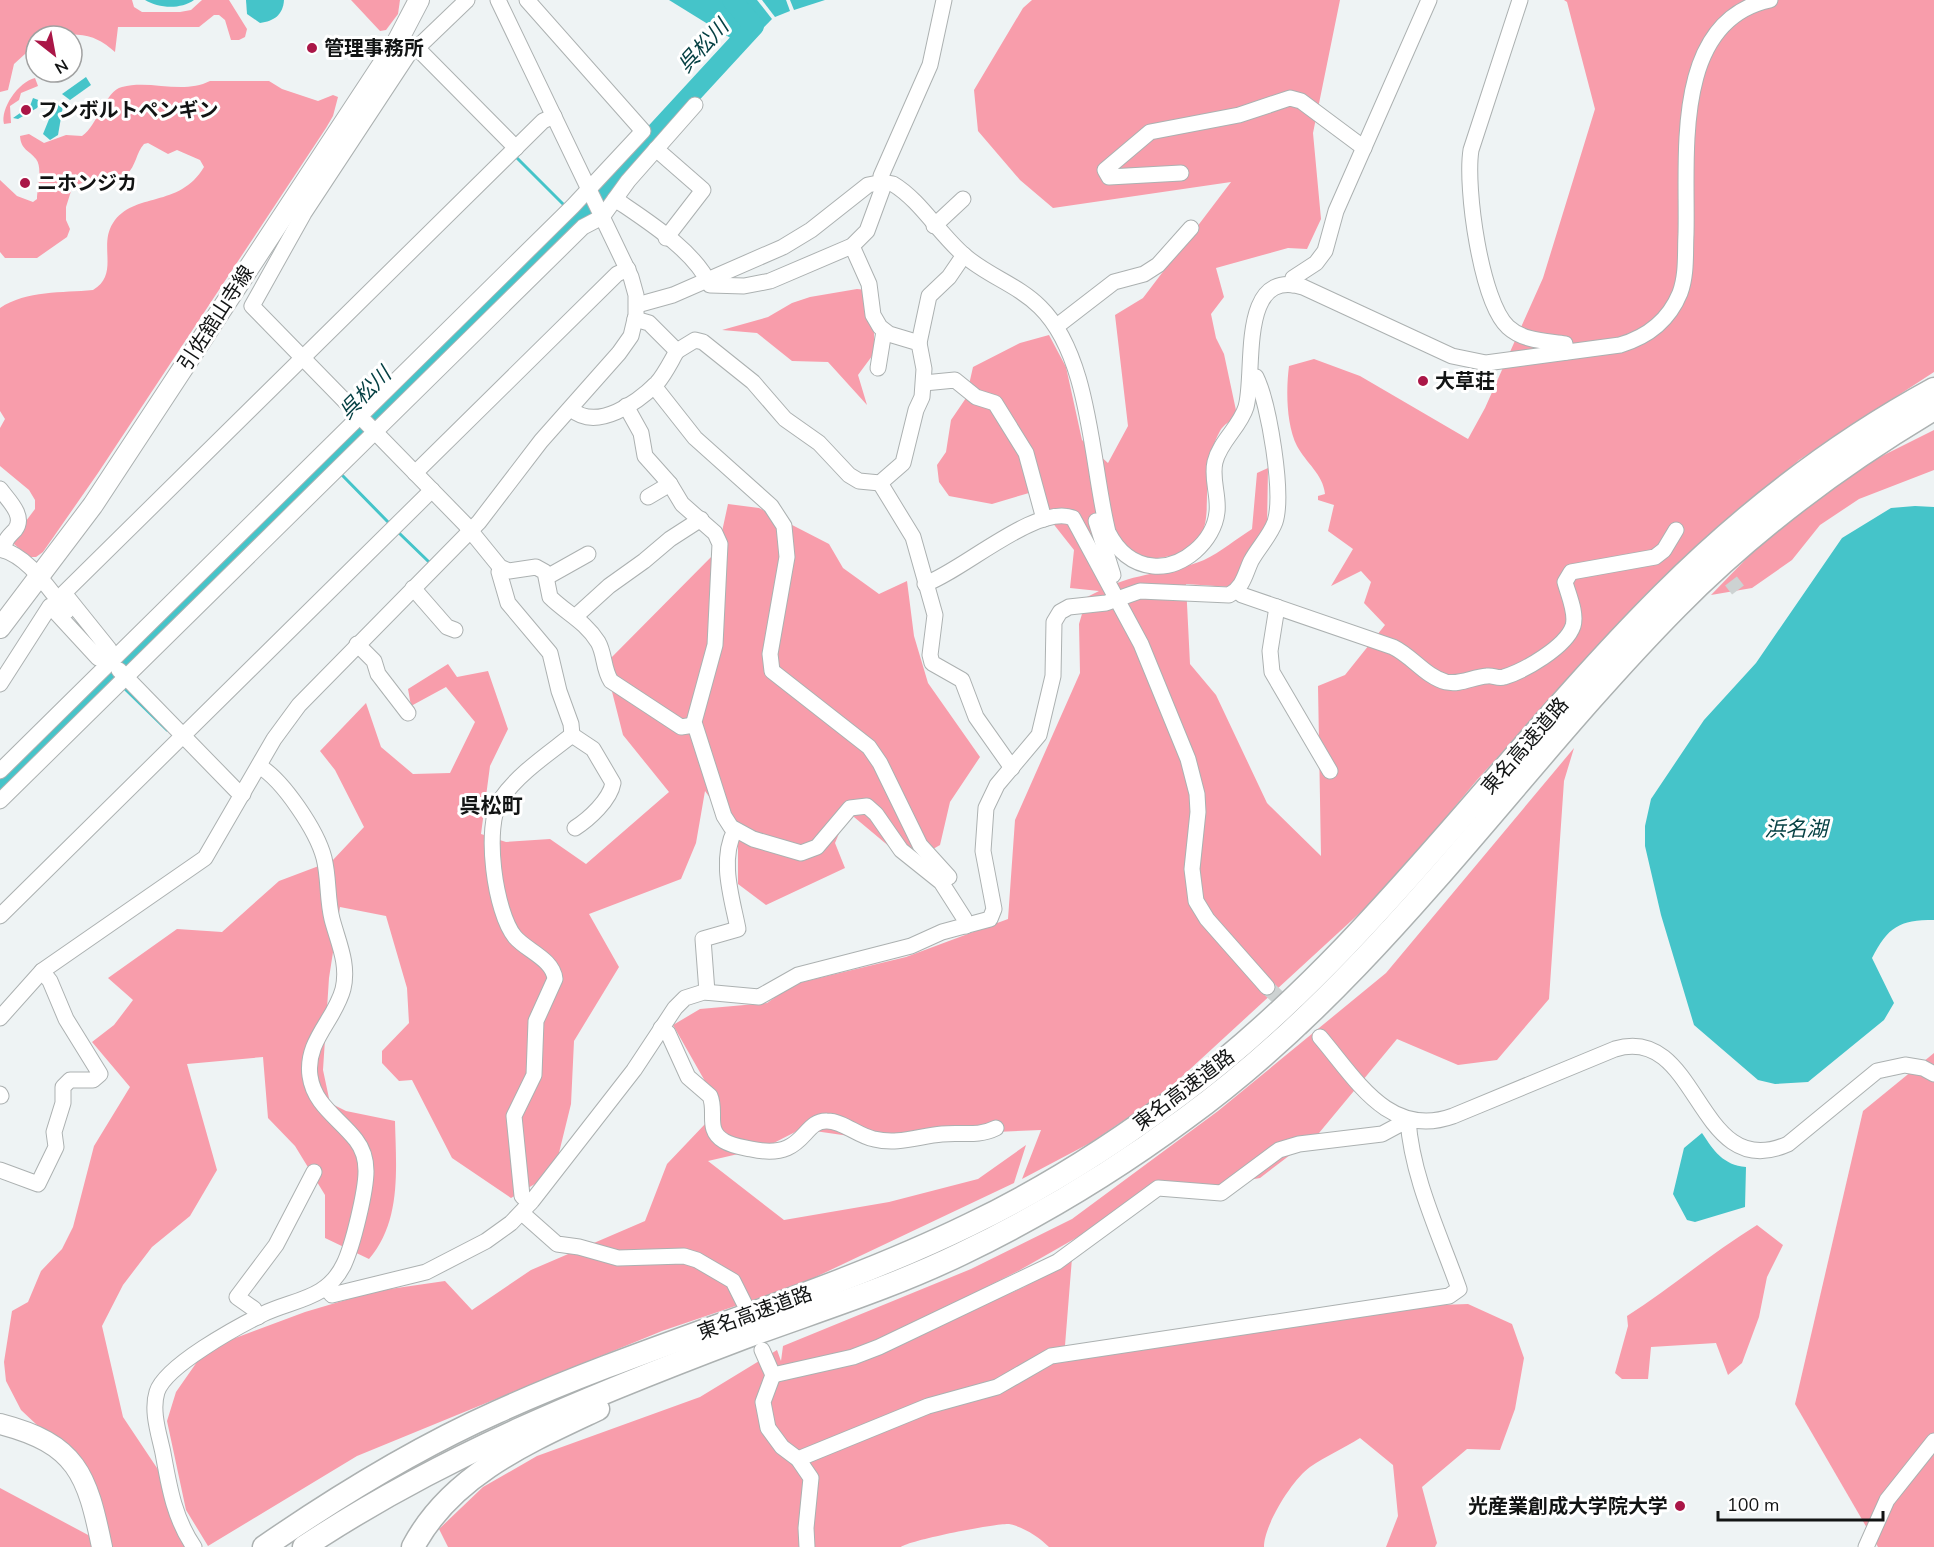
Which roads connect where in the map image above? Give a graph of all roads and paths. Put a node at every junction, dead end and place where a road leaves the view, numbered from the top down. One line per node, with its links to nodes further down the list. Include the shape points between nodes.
1 (419, 0): 61 (main road, 引佐舘山寺線, via 383,64 93,505)
2 (467, 0): 9 (street)
3 (498, 0): 11 (street)
4 (527, 0): 17 (street, via 643,131)
5 (944, 0): 16 (street, via 930,65 881,176)
6 (1429, 0): 13 (street)
7 (1520, 0): 34 (street, via 1471,150 1473,225 1495,306 1503,321 1522,336 1565,344)
8 (1770, 0): 34 (street, via 1745,7 1725,22 1697,70 1689,108 1684,275 1675,303 1660,323 1639,338 1620,345)
9 (417, 48): 12 (street); 35 (street, via 412,49 304,213 252,306)
10 (695, 105): 14 (street)
11 (554, 116): 12 (street, via 543,121); 17 (street)
12 (516, 148): 35 (street)
13 (1364, 148): 15 (street, via 1301,101 1290,98 1239,115 1150,132 1105,170 1109,177); 28 (street, via 1336,211 1324,251 1316,263 1293,278)
14 (656, 149): 18 (street); 23 (street, via 703,190)
15 (1181, 173)
16 (883, 182): 21 (street, via 902,190); 24 (street, via 867,231); 27 (street, via 868,185 797,239)
17 (589, 190): 20 (street); 44 (street)
18 (615, 199): 20 (street); 23 (street)
19 (963, 199): 21 (street)
20 (601, 215): 26 (street); 45 (street, via 583,227)
21 (934, 225): 25 (street)
22 (1191, 228): 30 (street, via 1158,265 1144,274 1114,282)
23 (666, 237): 27 (street, via 696,262)
24 (852, 246): 27 (street, via 770,282 721,286 710,285); 31 (street, via 869,284 873,315)
25 (964, 255): 30 (street, via 1028,296); 32 (street, via 929,296)
26 (628, 269): 29 (street, via 634,284); 47 (street, via 617,274)
27 (708, 280): 29 (street)
28 (1293, 285): 34 (street, via 1468,361 1495,362); 37 (street, via 1274,290 1260,304 1252,328)
29 (636, 312): 33 (street); 42 (street, via 630,336 619,353)
30 (1057, 326): 46 (street, via 1077,371)
31 (884, 331): 32 (street); 36 (street)
32 (920, 343): 38 (street)
33 (677, 351): 39 (street); 48 (street, via 695,340 703,342 753,382 785,419 819,443 849,475 859,481)
34 (1566, 352)
35 (302, 358): 44 (street); 71 (street, via 64,593 109,649)
36 (878, 368)
37 (1250, 377): 46 (street, via 1246,409 1215,460 1215,520 1199,548 1179,562 1163,566 1146,564 1118,547 1106,523); 64 (street, via 1256,377 1261,388 1271,429 1277,514)
38 (924, 383): 48 (street, via 903,463); 54 (street, via 955,380 974,395 995,403 1026,453)
39 (654, 386): 41 (street); 86 (street, via 695,438 781,519 788,549 770,654 772,671 876,754 920,845 952,881 952,891)
40 (1934, 389): 111 (highway, 東名高速道路, via 1825,456 1706,554 1593,669 1423,863 1330,962 1237,1050 1120,1138 973,1224 908,1253 566,1383 448,1435 378,1473)
41 (626, 406): 42 (street, via 594,418); 49 (street, via 641,433 645,456)
42 (571, 409): 55 (street)
43 (1934, 410): 104 (highway, 東名高速道路, via 1889,436 1791,505 1708,577 1607,681 1380,941 1259,1060 1188,1118 1043,1211 966,1251)
44 (361, 418): 45 (street); 71 (street)
45 (374, 431): 47 (street); 72 (street)
46 (1091, 446): 65 (street, via 1083,452)
47 (415, 473): 50 (street)
48 (880, 483): 62 (street, via 911,532)
49 (670, 484): 51 (street); 53 (street, via 682,504)
50 (432, 490): 55 (street); 76 (street)
51 (648, 497)
52 (3, 499): 57 (street, via 19,518)
53 (701, 519): 67 (street, via 670,538); 75 (street, via 715,534 720,550 715,645 694,712)
54 (1044, 519): 62 (street, via 1025,526); 65 (street, via 1073,518)
55 (470, 531): 59 (street); 63 (street)
56 (1676, 531): 66 (street, via 1656,557 1571,572 1565,582 1574,617 1571,630 1535,663 1502,678 1488,675 1466,682 1447,682 1393,647)
57 (2, 550): 61 (street)
58 (588, 554): 60 (street)
59 (501, 568): 60 (street, via 514,571 536,567); 77 (street, via 508,603 552,657)
60 (547, 577): 67 (street, via 550,597)
61 (39, 578): 68 (main road, 引佐舘山寺線); 71 (street)
62 (926, 584): 79 (street, via 935,615 932,663 962,680 976,717)
63 (413, 588): 69 (street, via 447,627); 70 (street)
64 (1237, 590): 65 (street, via 1224,596 1140,591); 66 (street)
65 (1117, 599): 79 (street, via 1069,607 1056,617 1054,668 1042,727 1035,742); 90 (street, via 1147,655 1193,776 1198,812 1192,879 1197,901)
66 (1277, 607): 81 (street, via 1270,651 1272,672)
67 (576, 616): 75 (street, via 598,643 611,681 681,727)
68 (0, 628)
69 (455, 630)
70 (357, 644): 74 (street, via 374,661 378,674); 78 (street, via 298,705)
71 (109, 660): 72 (street); 73 (street, via 98,658 50,606); 80 (street)
72 (125, 676): 76 (street); 83 (street)
73 (0, 684)
74 (408, 713)
75 (694, 725): 85 (street, via 724,816)
76 (183, 735): 82 (street); 87 (street)
77 (572, 735): 84 (street, via 592,749 613,783 591,817); 100 (street, via 537,762 506,794 496,814 493,870 506,920 515,936 550,966 555,979 536,1021 534,1075 514,1116)
78 (259, 766): 82 (street); 101 (street, via 282,786 319,844 326,867 330,912 345,963 343,989 315,1042 310,1075 318,1099 360,1147 366,1171 345,1262)
79 (1012, 768): 88 (street, via 992,792 984,816 983,852 993,913 986,921)
80 (0, 771)
81 (1330, 771)
82 (243, 794): 89 (street, via 199,864)
83 (0, 801)
84 (575, 828)
85 (735, 830): 86 (street, via 757,841 801,853 817,847 850,808 867,806 901,850 935,877); 91 (street, via 727,873 738,929 703,939)
86 (948, 893): 88 (street)
87 (0, 916)
88 (966, 926): 91 (street, via 911,946 798,975 759,997)
89 (42, 972): 92 (street); 98 (street, via 99,1074 93,1080 70,1080 63,1088 63,1103 54,1132 56,1147 38,1184)
90 (1268, 987)
91 (708, 992): 93 (street, via 685,998)
92 (0, 1018)
93 (661, 1028): 97 (street, via 668,1033 688,1077 711,1096 714,1130 727,1143 768,1152 783,1151 816,1124 827,1121 887,1142 944,1134 976,1135); 100 (street, via 634,1070)
94 (1320, 1037): 96 (street, via 1375,1101)
95 (1934, 1074): 96 (street, via 1905,1065 1877,1071 1788,1144 1772,1151 1745,1150 1733,1144 1666,1058 1638,1046 1615,1049 1444,1119)
96 (1408, 1120): 105 (street, via 1382,1134 1279,1150 1221,1192 1158,1188 1057,1262 879,1347 853,1357); 108 (street, via 1419,1176 1459,1289 1449,1296 1050,1356 997,1387 928,1406)
97 (996, 1128)
98 (0, 1170)
99 (314, 1172): 103 (street, via 276,1245 237,1297 254,1309)
100 (526, 1208): 101 (street, via 492,1237 426,1272 332,1295); 102 (street, via 557,1245 627,1259 690,1257 733,1281)
101 (326, 1288): 103 (street, via 305,1301)
102 (745, 1305)
103 (258, 1317): 110 (street, via 173,1368 157,1393 155,1415 171,1497)
104 (765, 1340): 105 (street); 112 (highway, 東名高速道路, via 547,1415 396,1490); 113 (highway, via 542,1436 490,1465 444,1503)
105 (773, 1375): 108 (street, via 763,1402 768,1428 782,1447)
106 (0, 1424): 109 (main road, via 38,1436 59,1449 75,1466 92,1497)
107 (1934, 1441): 115 (street, via 1887,1500)
108 (798, 1458): 114 (street, via 811,1478)
109 (102, 1547)
110 (194, 1547)
111 (264, 1547)
112 (304, 1547)
113 (413, 1547)
114 (807, 1547)
115 (1866, 1547)

